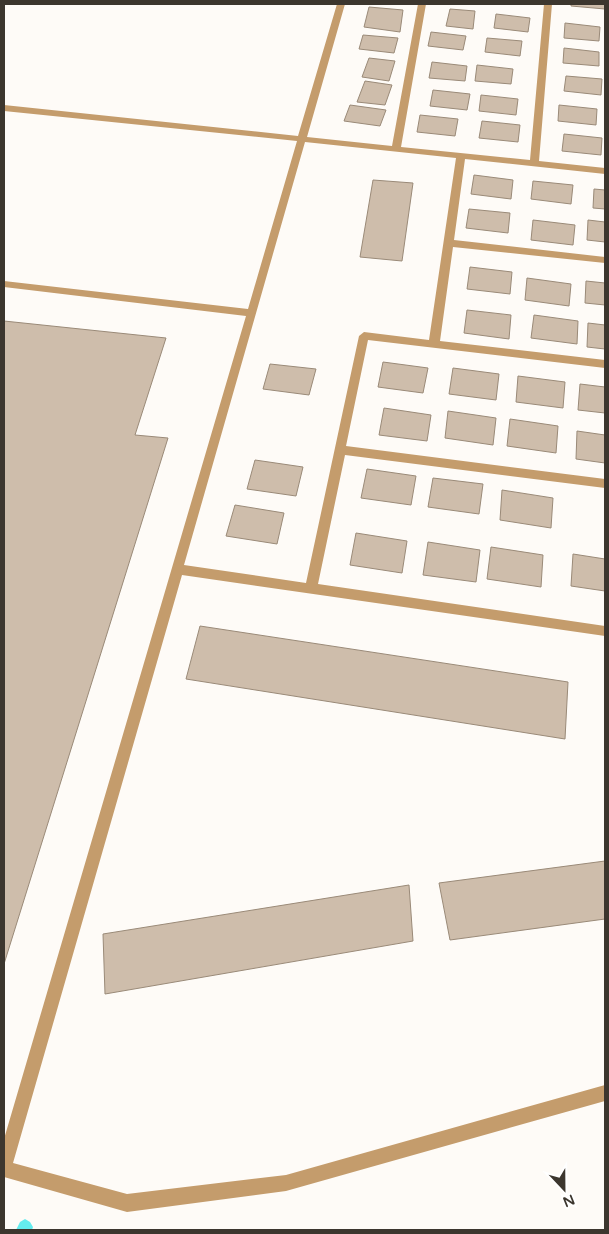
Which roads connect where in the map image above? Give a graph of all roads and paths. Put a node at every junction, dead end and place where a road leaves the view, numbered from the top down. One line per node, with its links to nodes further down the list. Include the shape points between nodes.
1 (341, 4): 5 (street)
2 (422, 4): 6 (street)
3 (548, 4): 8 (street)
4 (4, 108): 5 (street)
5 (303, 140): 6 (street); 13 (street)
6 (396, 150): 7 (street)
7 (461, 157): 8 (street); 10 (street)
8 (534, 164): 9 (street)
9 (605, 171)
10 (448, 243): 11 (street); 14 (street)
11 (605, 260)
12 (4, 284): 13 (street)
13 (252, 313): 18 (street)
14 (434, 344): 15 (street); 16 (street, via 364,336)
15 (605, 364)
16 (341, 450): 17 (street); 19 (street)
17 (605, 484)
18 (177, 569): 19 (street); 22 (street)
19 (311, 588): 20 (street)
20 (605, 631)
21 (605, 1093): 22 (street, via 286,1183 258,1187 127,1203)
22 (4, 1168)

